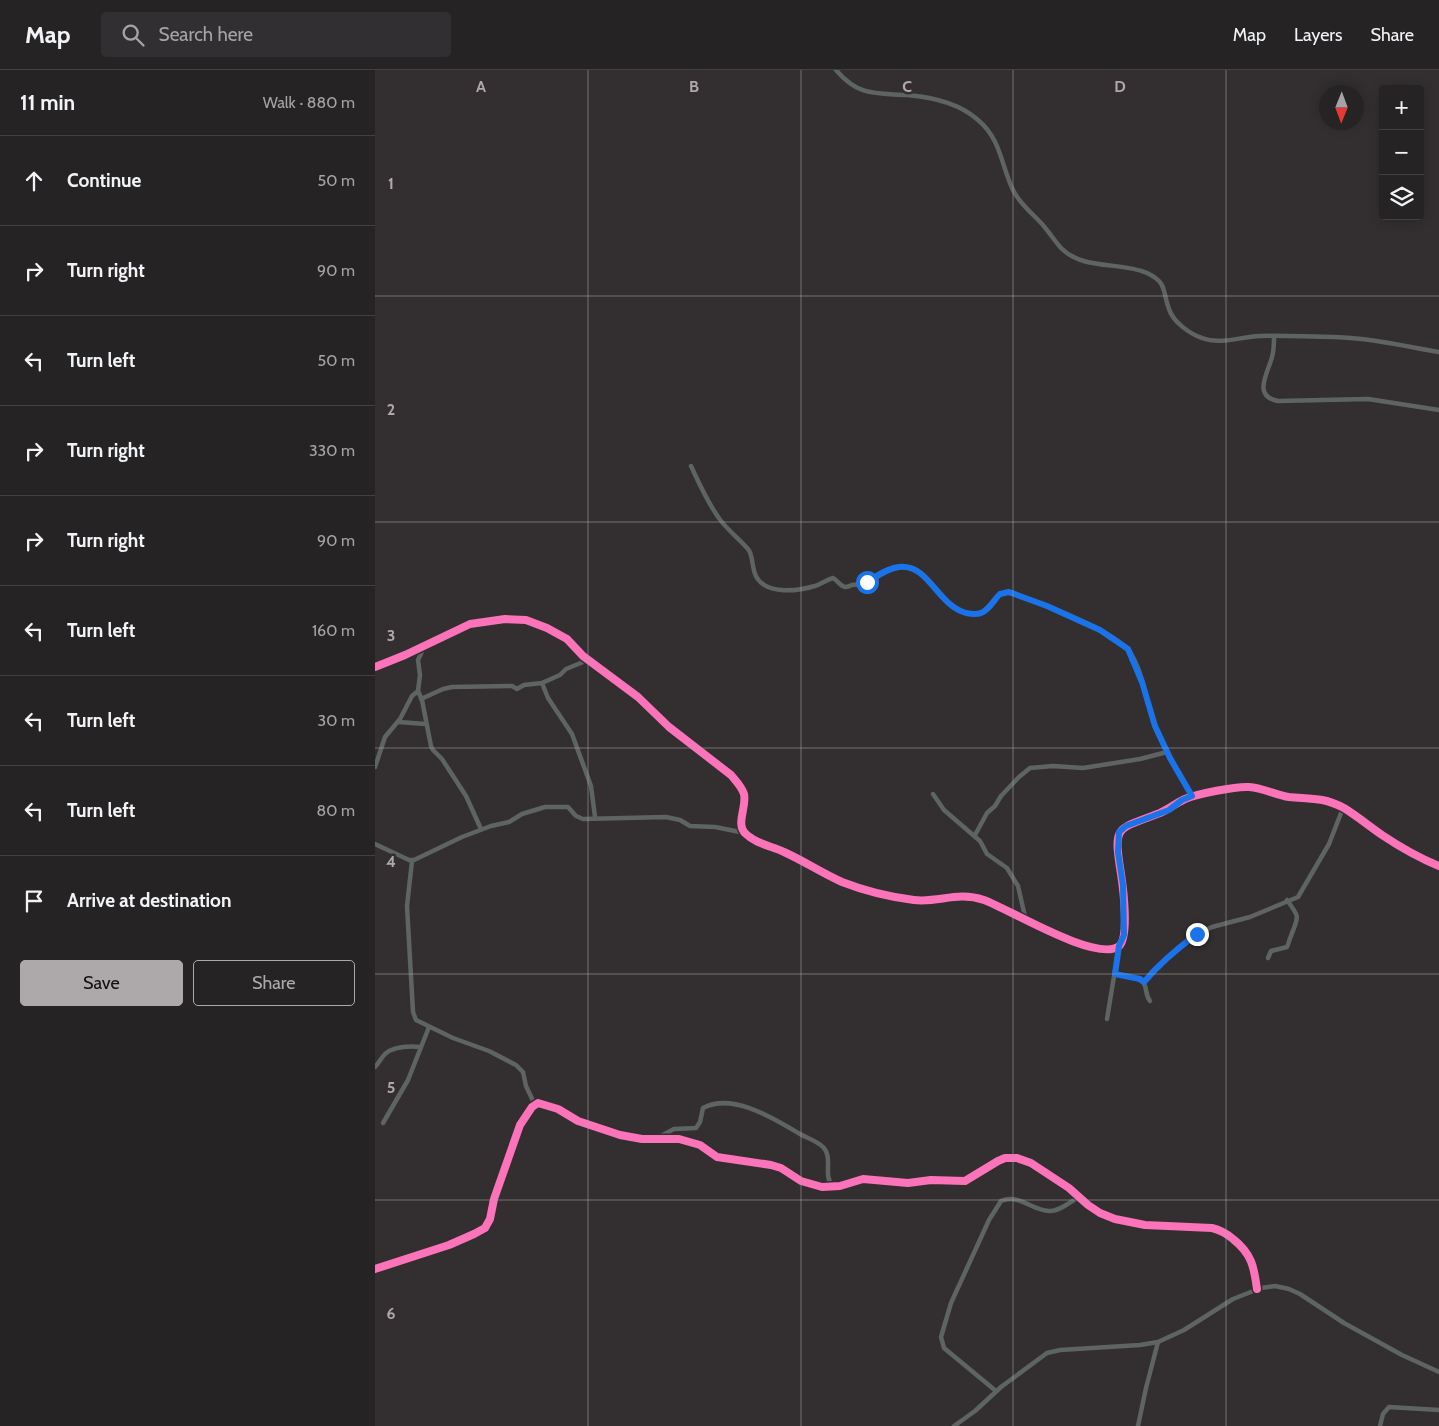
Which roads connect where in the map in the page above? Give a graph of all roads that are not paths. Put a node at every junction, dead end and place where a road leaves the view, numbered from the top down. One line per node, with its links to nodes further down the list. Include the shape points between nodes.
1 (836, 70): 2 (street, via 866,92 941,101 978,120 995,141 1017,196 1059,246 1082,260 1135,269 1153,276 1163,285 1172,315 1191,332 1216,341)
2 (1274, 336): 3 (street, via 1357,338); 4 (street, via 1273,354 1263,387 1264,394 1270,399 1368,399)
3 (1439, 352)
4 (1439, 410)
5 (691, 466): 14 (street, via 719,519 749,550 756,577 770,587 803,588 833,578 843,587 848,587 904,567 921,572 945,601 963,612 981,613 1006,592 1100,630 1131,653)
6 (425, 646): 7 (street, via 470,624 518,618 562,636); 8 (street); 10 (street, via 418,660)
7 (588, 660): 9 (street); 21 (street, via 638,697 674,731 731,775 744,796 741,826)
8 (375, 668)
9 (542, 683): 11 (street, via 515,689 512,686 452,687); 19 (street, via 572,734 591,786)
10 (418, 691): 11 (street); 12 (street)
11 (421, 698): 13 (street)
12 (398, 722): 13 (street); 15 (street, via 385,737)
13 (426, 724): 20 (street, via 431,748 466,796)
14 (1167, 752): 17 (street); 22 (street, via 1083,768 1030,768 987,813)
15 (375, 767)
16 (933, 794): 22 (street, via 944,810)
17 (1192, 796): 18 (street, via 1249,787 1285,796 1320,799); 28 (street, via 1119,832 1124,935)
18 (1343, 808): 25 (street, via 1401,847); 26 (street, via 1329,844 1304,889 1298,897)
19 (595, 817): 20 (street, via 581,818 565,806 545,807); 21 (street, via 666,817 690,826)
20 (481, 829): 24 (street)
21 (745, 833): 27 (street, via 753,840 853,886 916,900 975,898)
22 (975, 835): 27 (street, via 987,854 1007,868 1021,894)
23 (375, 844): 24 (street)
24 (412, 860): 34 (street, via 407,906 413,1012 416,1020)
25 (1439, 866)
26 (1287, 900): 29 (street, via 1295,911 1297,923 1288,946 1271,951); 31 (street, via 1262,913 1197,934)
27 (1026, 921): 28 (street, via 1051,934 1096,948)
28 (1119, 946): 30 (street)
29 (1268, 958)
30 (1115, 974): 31 (street); 33 (street)
31 (1144, 982): 32 (street)
32 (1150, 1001)
33 (1107, 1019)
34 (429, 1027): 35 (street); 37 (street, via 516,1065 523,1072)
35 (421, 1047): 36 (street, via 406,1046 385,1053); 38 (street, via 403,1089)
36 (375, 1067)
37 (535, 1105): 39 (street, via 549,1105 578,1122 620,1135); 42 (street, via 520,1125 485,1228 457,1242)
38 (383, 1123)
39 (655, 1139): 40 (street, via 688,1141 717,1157 771,1165 809,1184); 40 (street, via 674,1129 696,1128 703,1108 726,1104 743,1106 823,1146 828,1158 828,1179)
40 (833, 1186): 41 (street, via 863,1179 908,1183 965,1180 1011,1157 1031,1162)
41 (1079, 1197): 43 (street, via 1100,1213 1134,1224 1222,1231 1250,1257); 46 (street, via 1053,1211 1044,1211 1015,1199 1001,1201 957,1287 941,1336 942,1344)
42 (375, 1270)
43 (1257, 1289): 44 (street, via 1221,1305 1184,1330); 45 (street, via 1275,1286 1295,1292 1344,1323)
44 (1158, 1342): 46 (street, via 1052,1351); 49 (street)
45 (1439, 1372)
46 (996, 1391): 48 (street)
47 (1439, 1410): 50 (street, via 1389,1407)
48 (954, 1426)
49 (1138, 1426)
50 (1380, 1426)

